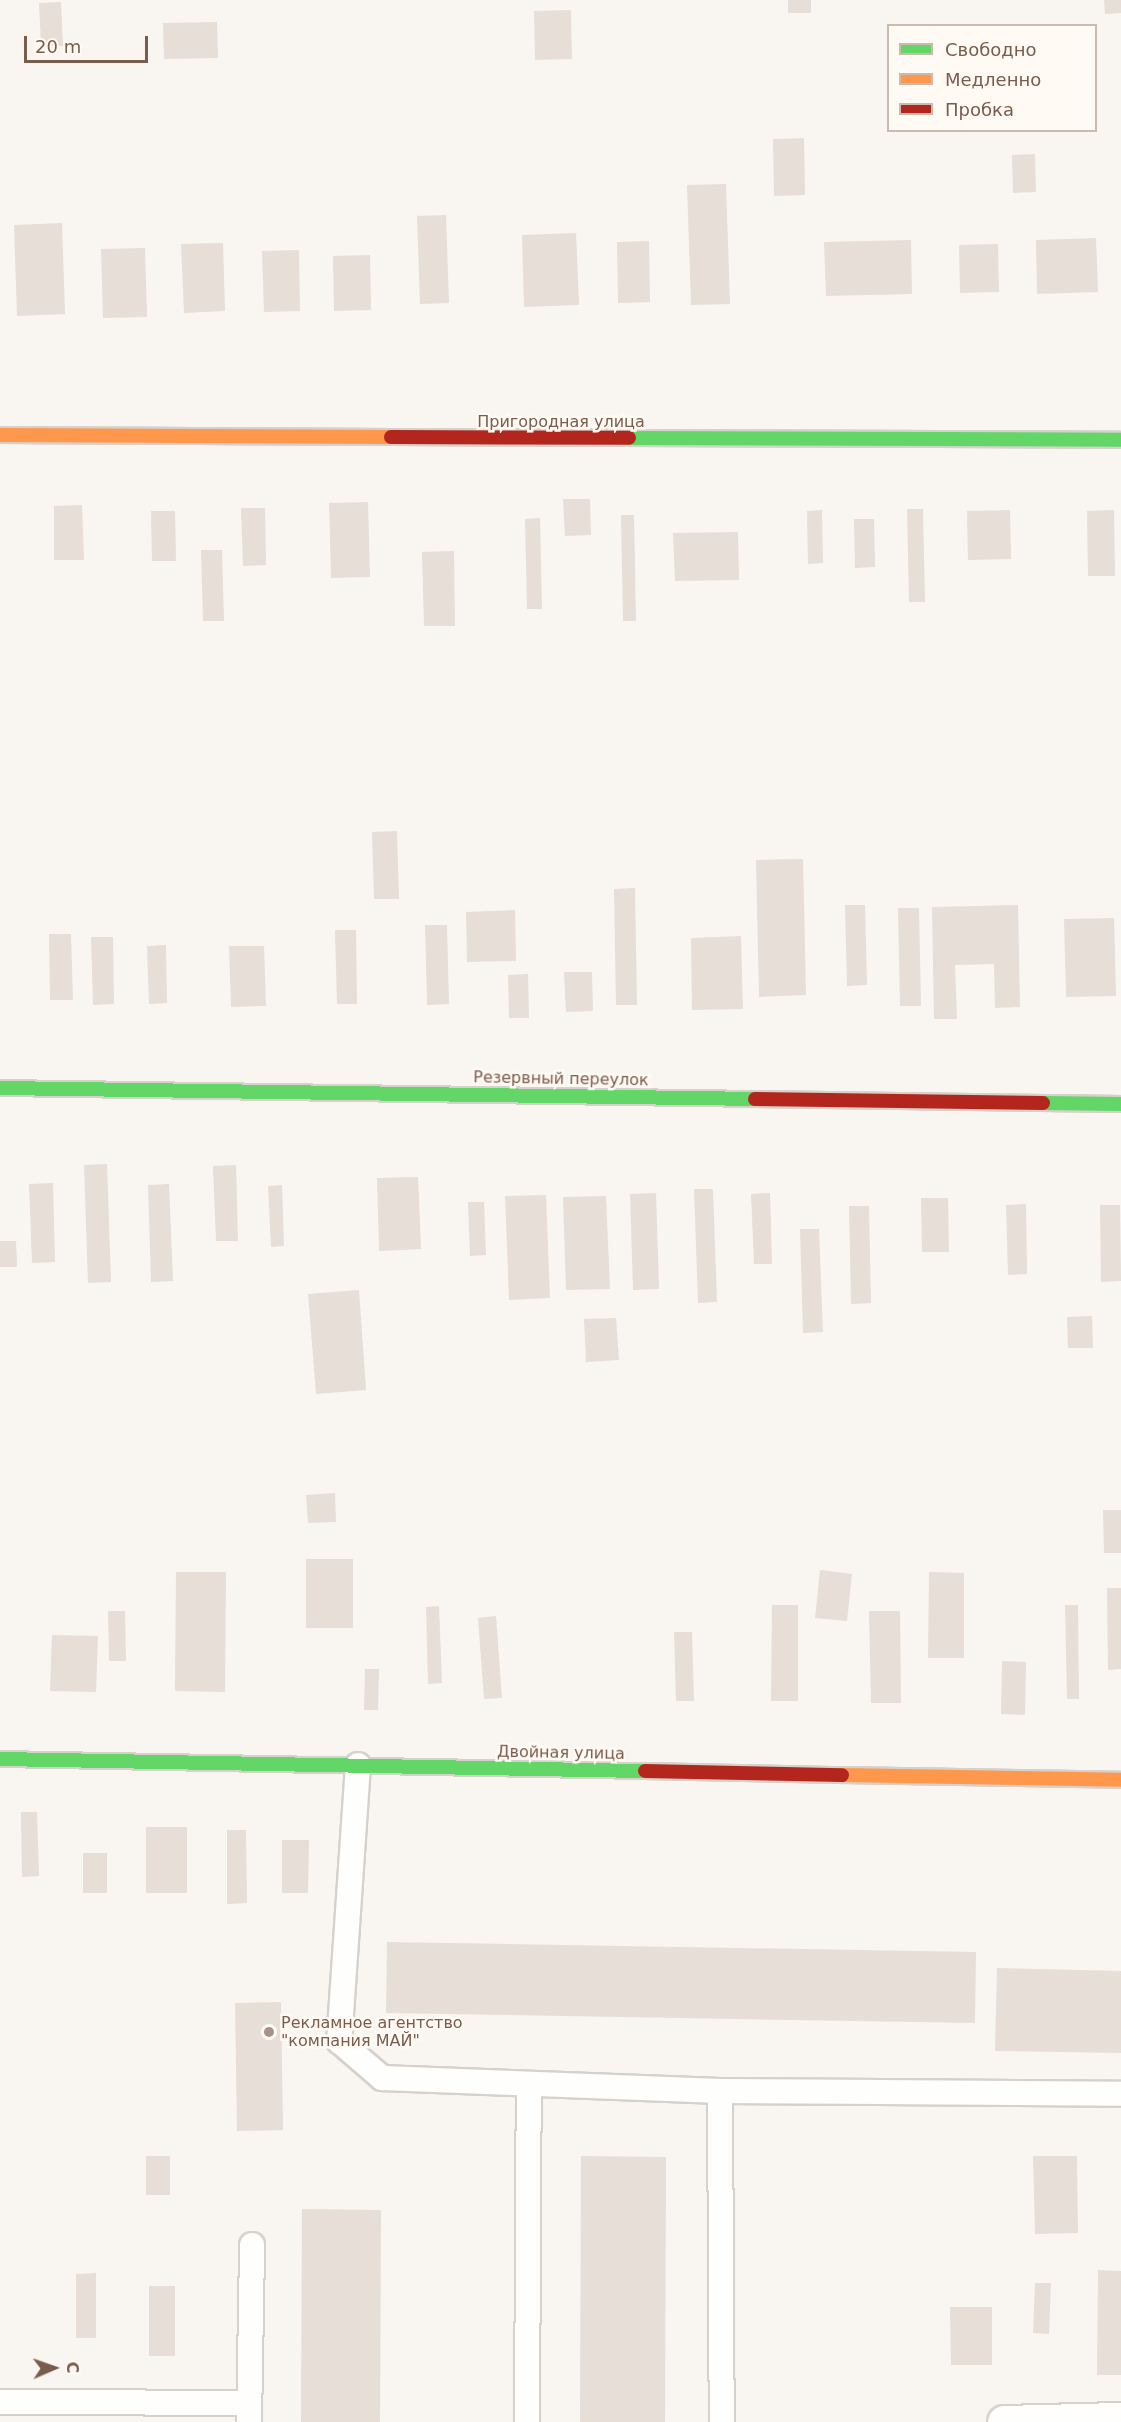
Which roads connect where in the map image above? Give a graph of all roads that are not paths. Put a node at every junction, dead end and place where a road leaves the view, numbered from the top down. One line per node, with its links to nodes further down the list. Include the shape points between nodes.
1 (0, 435): 2 (street, Пригородная улица)
2 (1121, 440)
3 (0, 1088): 4 (street, Резервный переулок)
4 (1121, 1104)
5 (0, 1758): 6 (street, Двойная улица)
6 (358, 1765): 7 (street, Двойная улица); 8 (lane, via 339,2042 382,2078)
7 (1121, 1780)
8 (529, 2085): 9 (lane); 15 (lane)
9 (720, 2091): 10 (lane); 16 (lane)
10 (1121, 2094)
11 (252, 2245): 13 (lane)
12 (0, 2402): 13 (lane)
13 (249, 2413)
14 (1121, 2419): 17 (street)
15 (527, 2422)
16 (722, 2422)
17 (1004, 2422)

